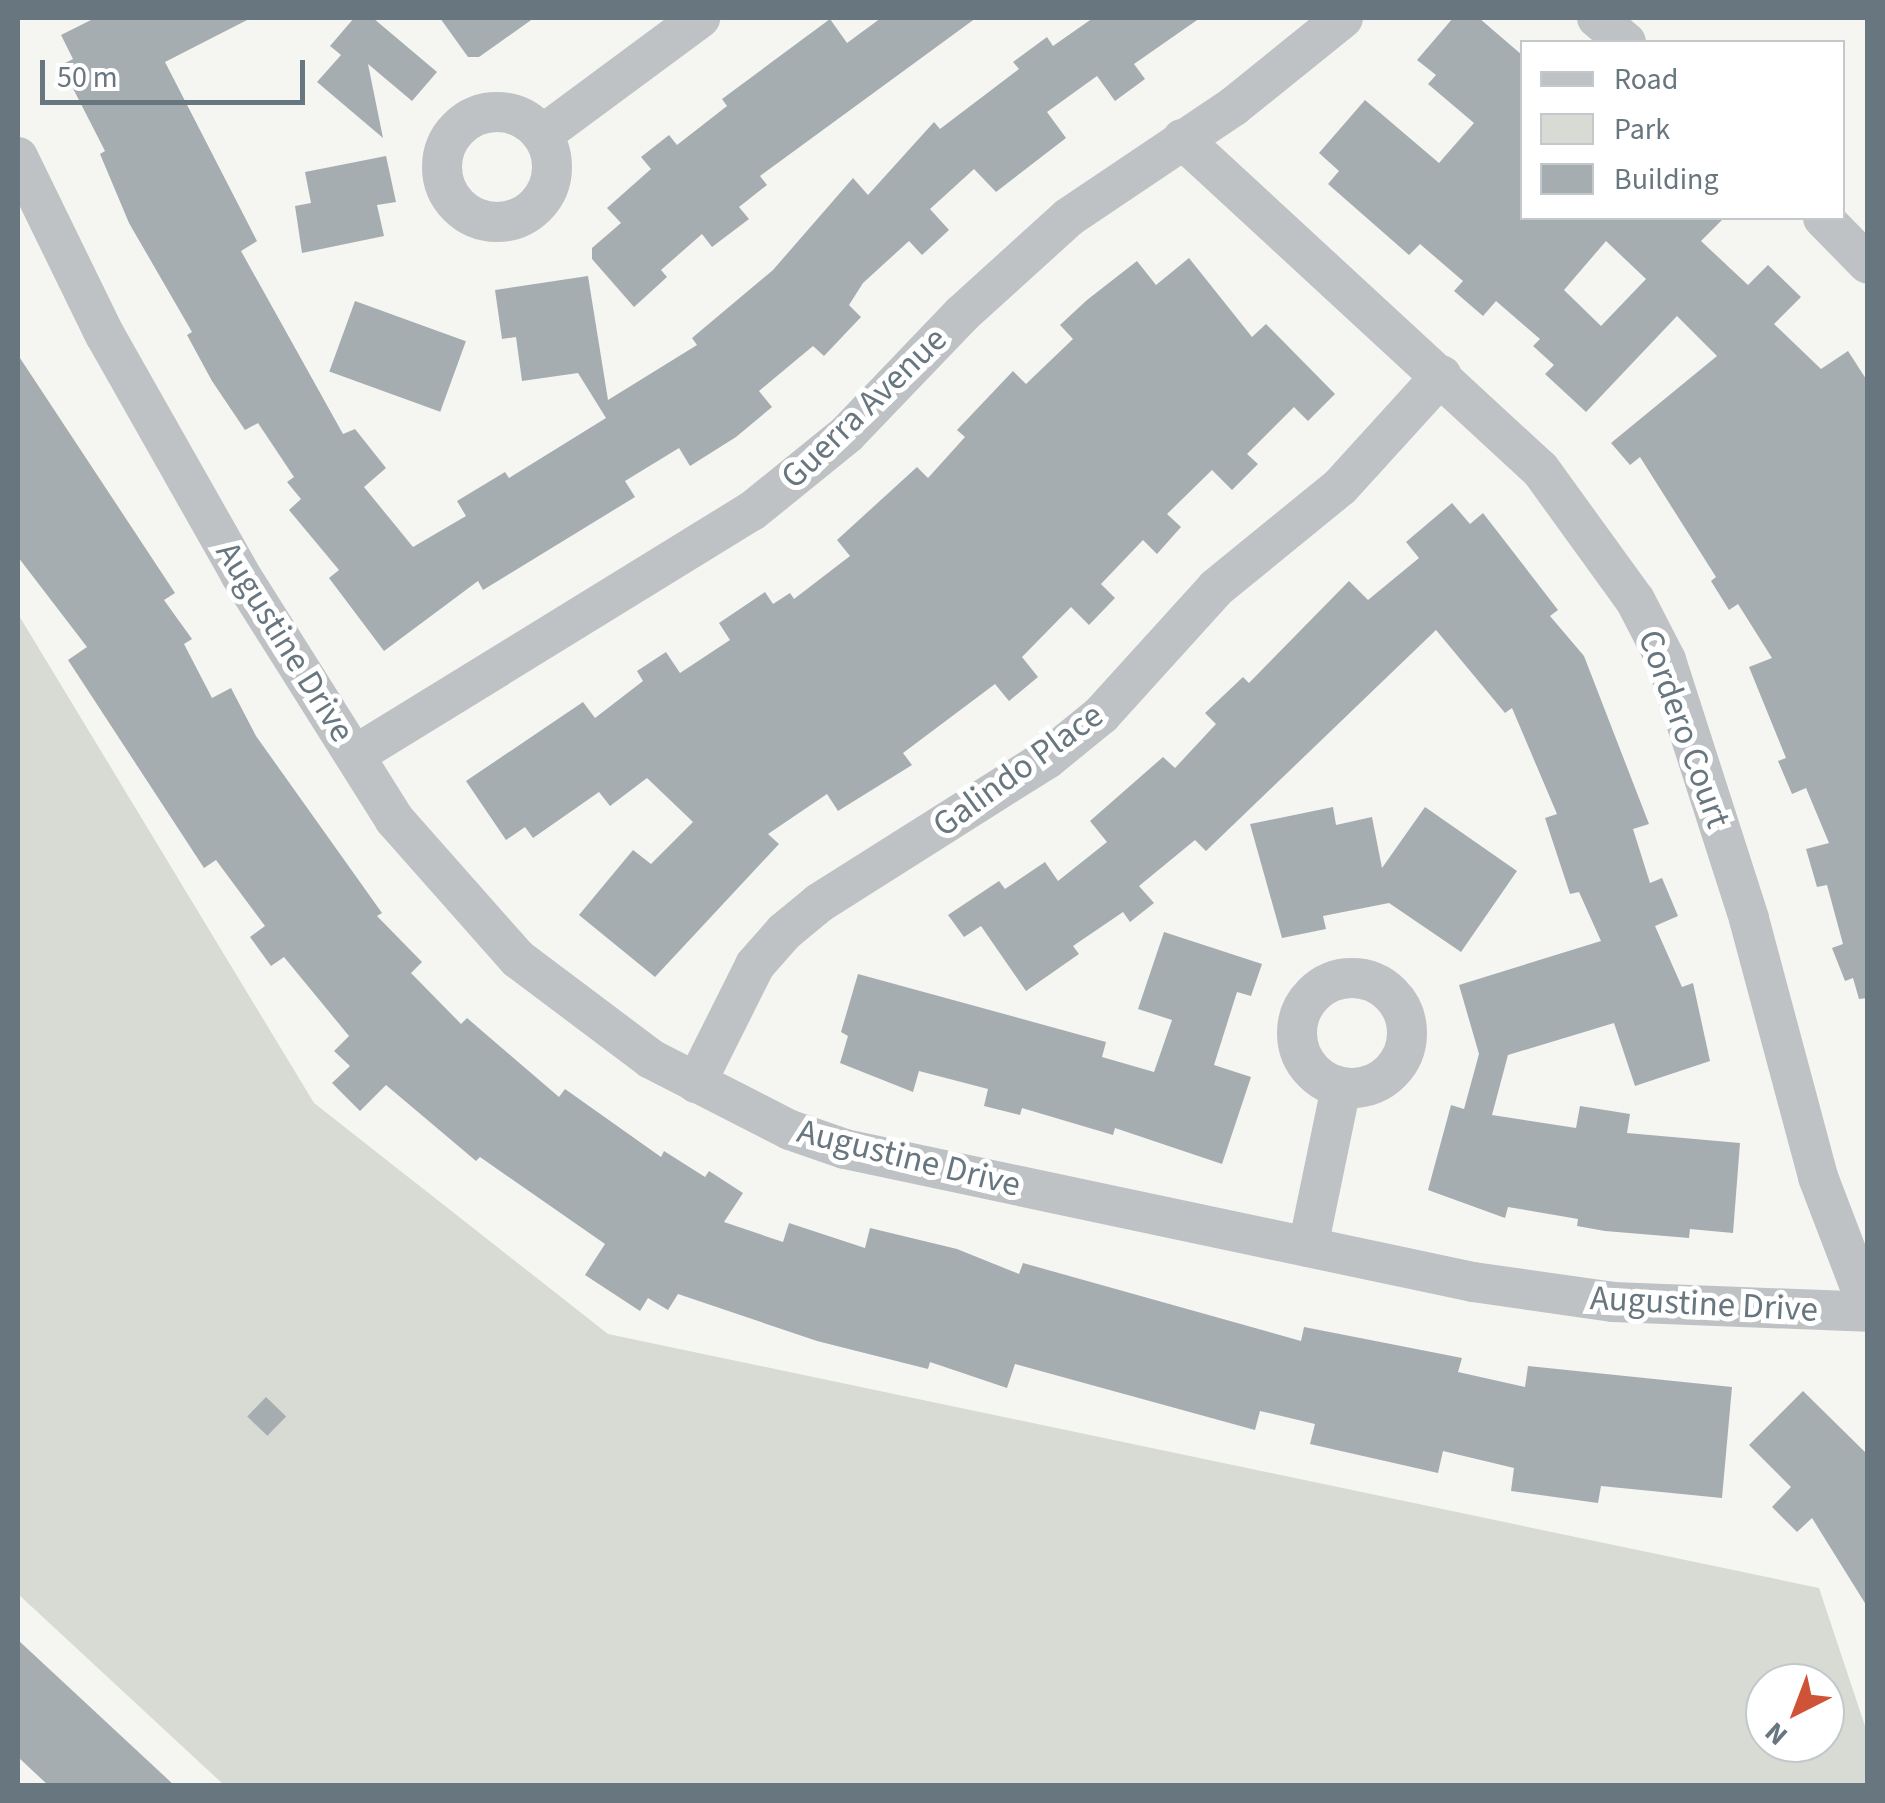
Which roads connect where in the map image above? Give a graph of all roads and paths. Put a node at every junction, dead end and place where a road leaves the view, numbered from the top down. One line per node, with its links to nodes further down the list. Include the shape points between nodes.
1 (700, 18): 5 (street)
2 (1343, 18): 6 (street, Guerra Avenue, via 1234,106)
3 (1597, 18): 4 (street)
4 (1624, 40)
5 (542, 135)
6 (1182, 138): 10 (street, Cordero Court); 11 (street, Guerra Avenue, via 1012,266 847,434 752,510)
7 (18, 157): 11 (street, Augustine Drive, via 134,386 240,574)
8 (1825, 220): 9 (street)
9 (1868, 264)
10 (1442, 375): 12 (street, Galindo Place, via 1340,486 1216,588 1101,716 1047,759 784,932 755,965); 15 (street, Cordero Court, via 1540,469 1592,533 1666,660 1749,919 1818,1177)
11 (355, 755): 12 (street, Augustine Drive, via 394,819 518,959 587,1016)
12 (696, 1083): 14 (street, Augustine Drive, via 790,1130 845,1148)
13 (1341, 1087): 14 (street)
14 (1308, 1247): 15 (street, Augustine Drive, via 1473,1282 1613,1302)
15 (1868, 1310)

